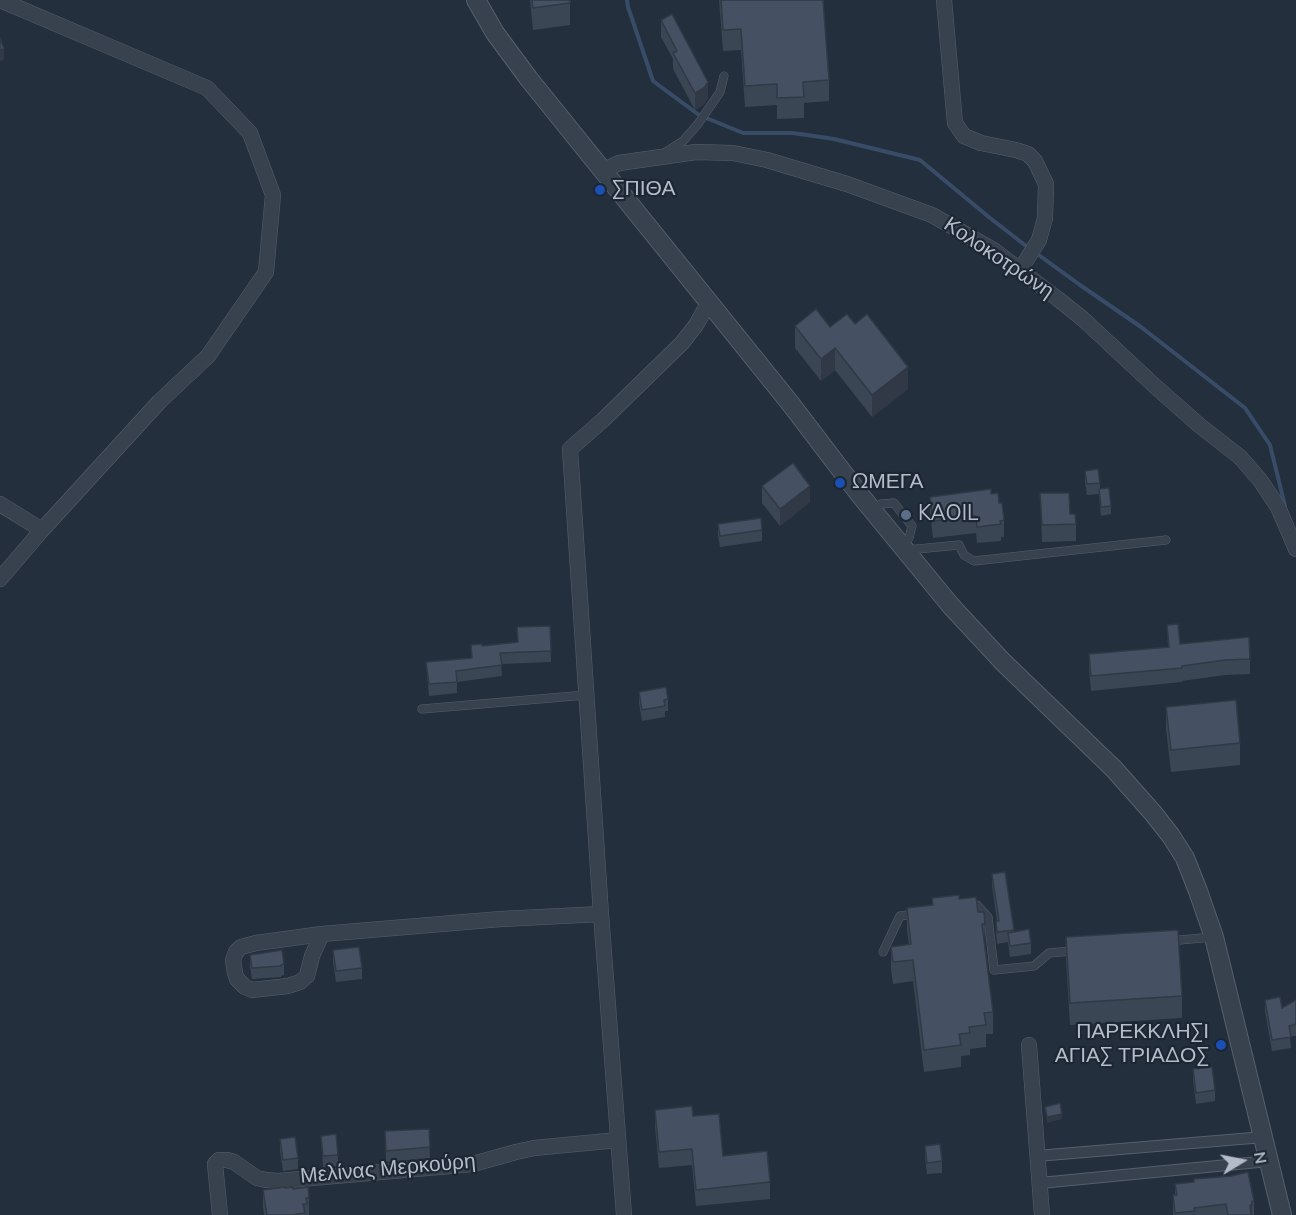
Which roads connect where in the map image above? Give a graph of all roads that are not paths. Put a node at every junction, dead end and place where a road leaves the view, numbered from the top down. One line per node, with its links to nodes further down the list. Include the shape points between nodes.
1 (0, 0): 11 (street, via 207,88 250,133 273,195 266,272 215,346)
2 (476, 0): 6 (street, via 517,64)
3 (944, 0): 7 (street, via 955,123 964,136 981,144 1028,154 1046,184 1045,218 1039,240)
4 (724, 76): 5 (lane, via 720,92 698,124 683,141)
5 (657, 158): 6 (street, Κολοκοτρώνη, via 619,163); 7 (street, Κολοκοτρώνη, via 696,152 734,153 847,184 932,214)
6 (602, 171): 8 (street)
7 (1020, 270): 14 (street, Κολοκοτρώνη, via 1083,319 1199,425 1240,457 1278,507)
8 (709, 302): 13 (street, via 860,495); 16 (street, via 682,343 570,449)
9 (0, 504): 11 (street)
10 (881, 504): 13 (lane, via 894,503 912,526)
11 (42, 530): 15 (street)
12 (1166, 540): 13 (lane, via 974,561 964,555 959,544)
13 (907, 544): 22 (street, via 951,606 1114,769 1171,836 1185,858)
14 (1296, 549)
15 (0, 579)
16 (586, 695): 17 (lane); 20 (street)
17 (422, 709)
18 (966, 907): 24 (lane, via 977,905 988,917 994,970 1034,966 1049,953)
19 (922, 913): 25 (lane, via 900,916)
20 (601, 914): 21 (street); 28 (street)
21 (322, 934): 21 (street, via 241,947 233,960 237,979 252,990 300,982 307,976)
22 (1214, 937): 23 (lane); 27 (street)
23 (1155, 942)
24 (1084, 950)
25 (883, 952)
26 (1029, 1045): 29 (street)
27 (1264, 1137): 29 (street); 30 (street)
28 (618, 1140): 32 (street, Μελίνας Μερκούρη, via 534,1148 473,1164 278,1180 258,1178 234,1162 219,1160 215,1164); 33 (street)
29 (1038, 1156): 31 (street)
30 (1269, 1161): 31 (street); 35 (street)
31 (1040, 1183): 34 (street)
32 (220, 1215)
33 (624, 1215)
34 (1042, 1215)
35 (1282, 1215)

